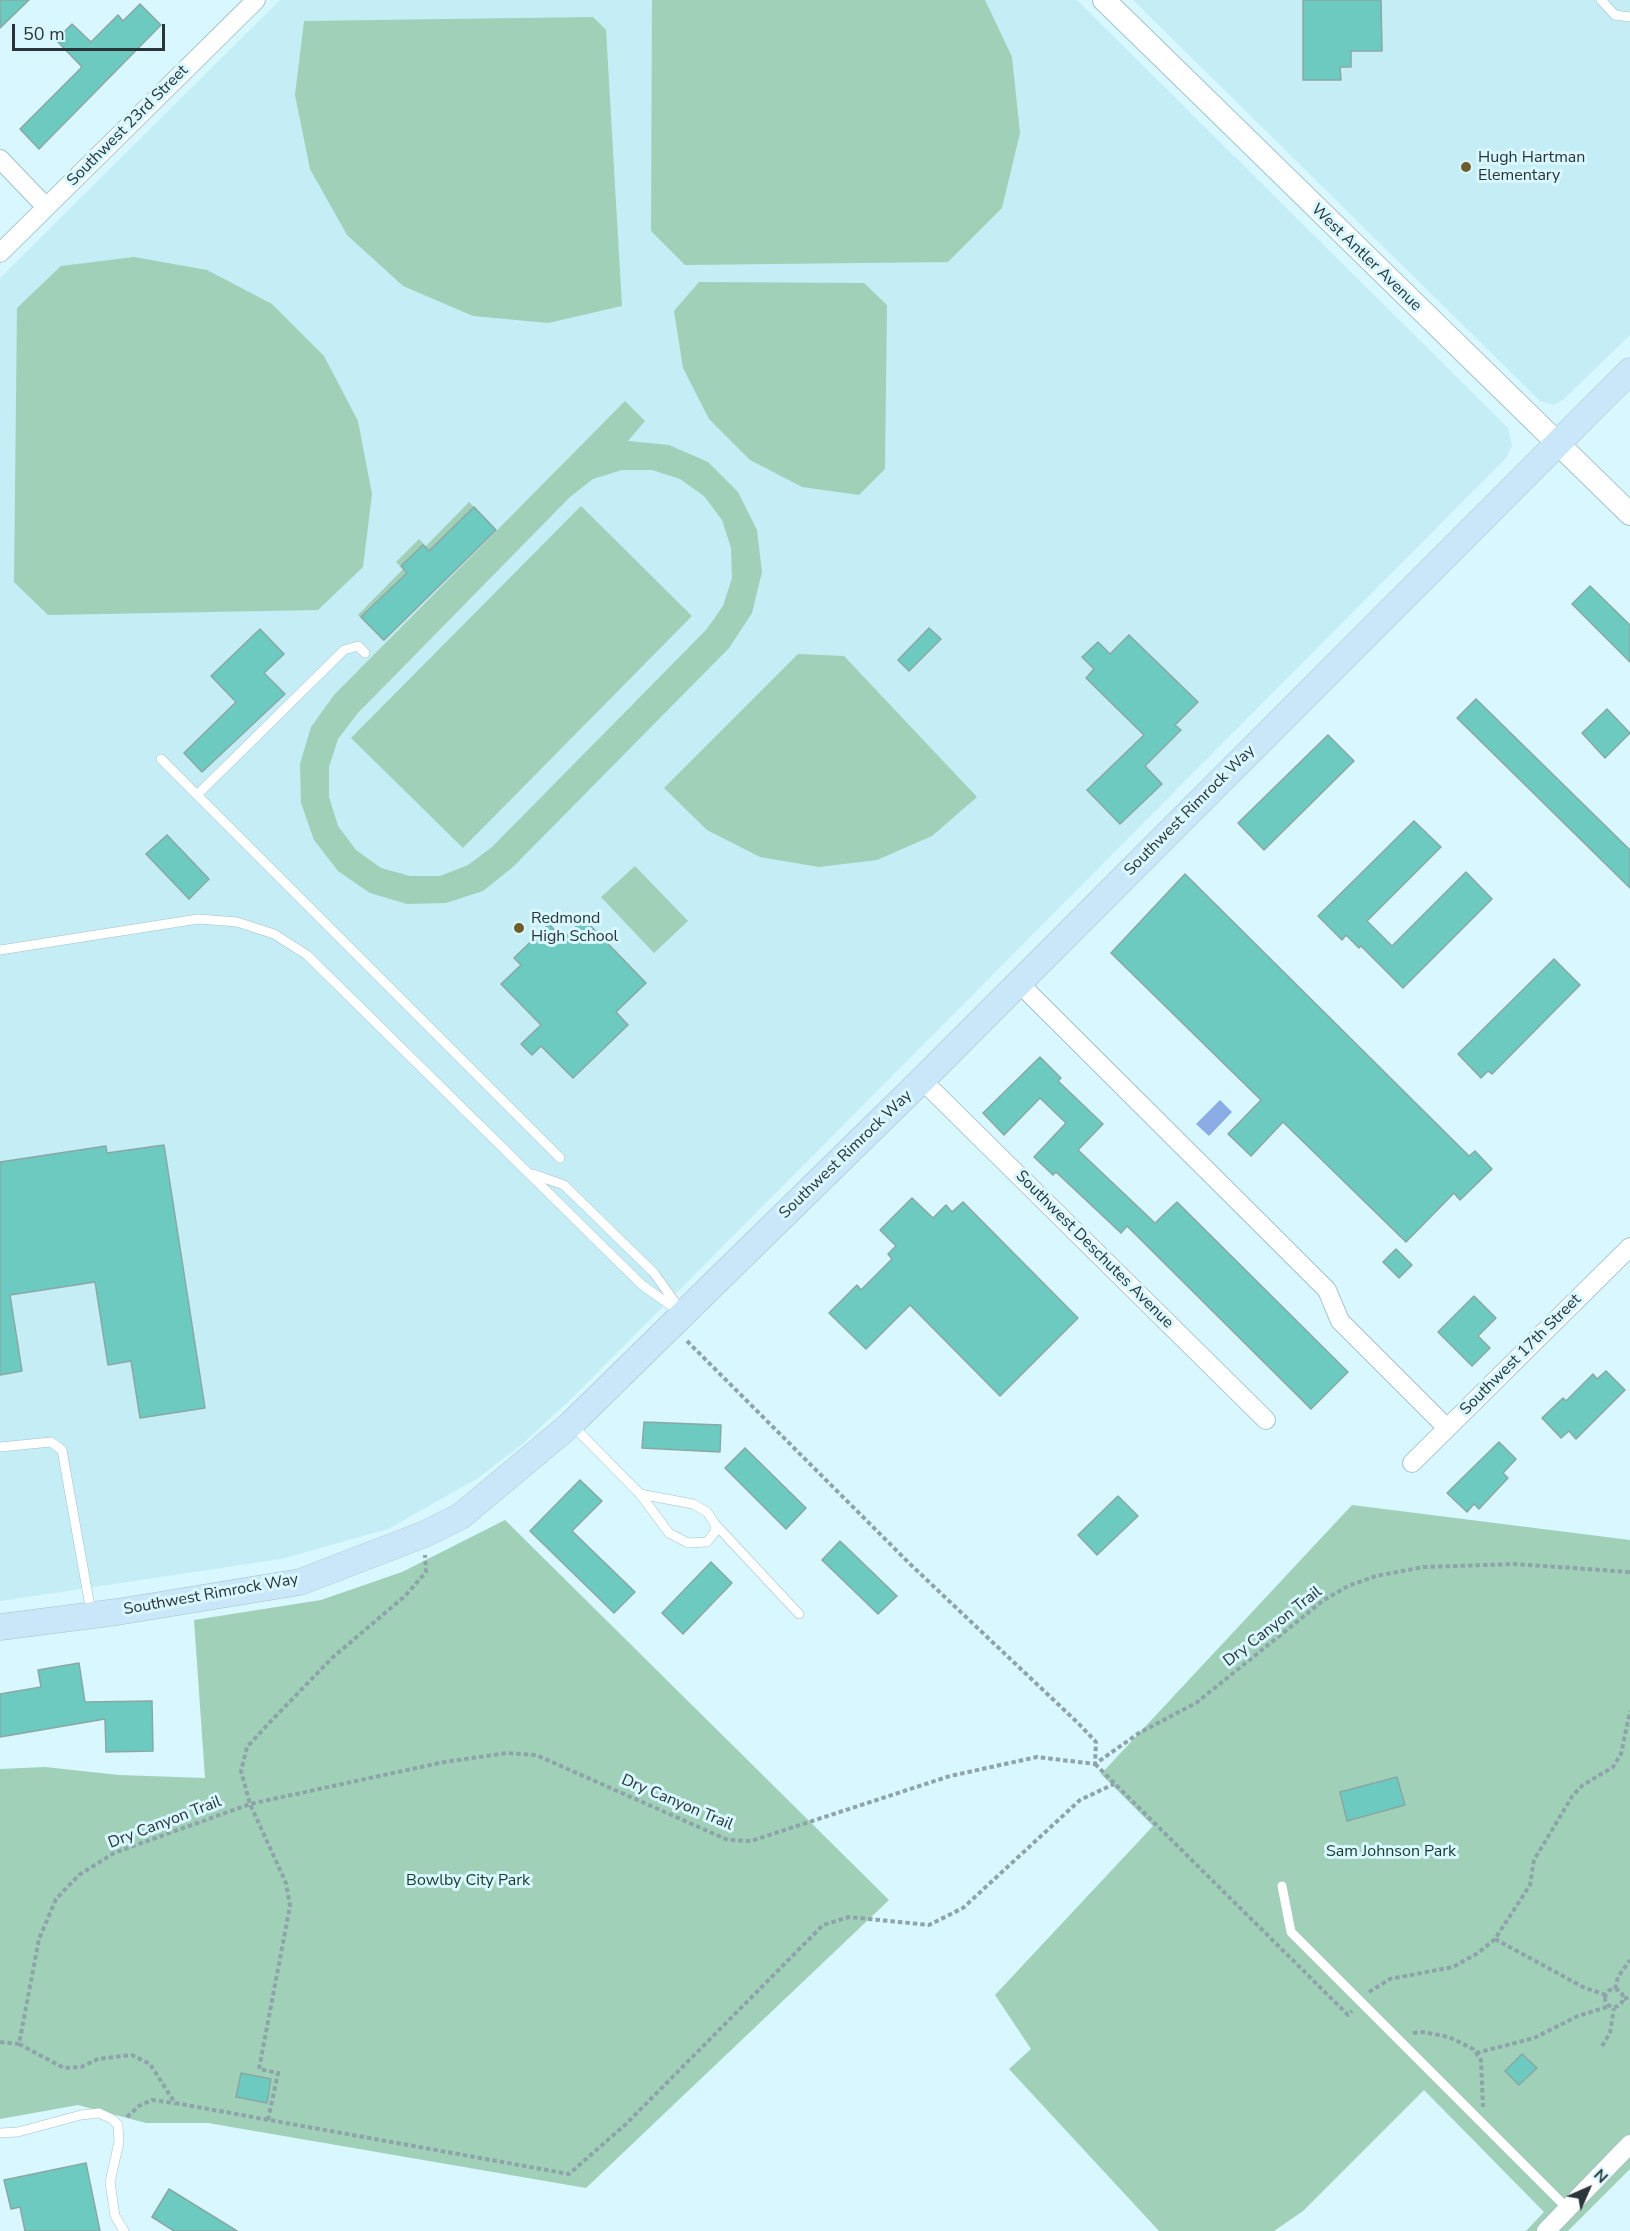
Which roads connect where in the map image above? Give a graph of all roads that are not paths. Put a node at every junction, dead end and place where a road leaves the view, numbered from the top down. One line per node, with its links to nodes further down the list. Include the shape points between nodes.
1 (256, 0): 6 (street, Southwest 23rd Street)
2 (1104, 0): 9 (street, West Antler Avenue)
3 (1601, 0): 4 (lane, via 1615,15)
4 (1630, 17)
5 (0, 159): 6 (street)
6 (46, 207): 7 (street, Southwest 23rd Street)
7 (0, 253)
8 (1630, 371): 9 (main road, Southwest Rimrock Way)
9 (1557, 443): 10 (street, West Antler Avenue); 15 (main road, Southwest Rimrock Way)
10 (1630, 514)
11 (365, 653): 13 (lane, via 357,646 344,650)
12 (161, 759): 13 (lane)
13 (198, 795): 17 (lane)
14 (0, 950): 18 (lane, via 198,919 237,922 274,934 307,955)
15 (1019, 983): 16 (main road, Southwest Rimrock Way); 23 (street, via 1327,1290 1340,1322)
16 (922, 1080): 20 (main road, Southwest Rimrock Way); 21 (street, Southwest Deschutes Avenue)
17 (560, 1158)
18 (530, 1173): 20 (lane); 20 (lane, via 564,1185 654,1273)
19 (1630, 1247): 23 (street, Southwest 17th Street)
20 (677, 1320): 22 (main road, Southwest Rimrock Way)
21 (1266, 1420)
22 (571, 1424): 26 (lane); 29 (main road, Southwest Rimrock Way, via 461,1516 425,1534 300,1582)
23 (1447, 1428): 25 (street, Southwest 17th Street)
24 (0, 1447): 29 (lane, via 51,1442 62,1450)
25 (1412, 1463)
26 (640, 1494): 27 (lane, via 693,1504 707,1512); 27 (lane, via 669,1533 688,1543 707,1542 715,1532)
27 (715, 1524): 28 (lane)
28 (799, 1614)
29 (92, 1615): 30 (main road, Southwest Rimrock Way)
30 (0, 1627)
31 (1281, 1886): 34 (lane, via 1291,1932)
32 (0, 2133): 35 (lane, via 81,2115 99,2113 112,2119 118,2125 119,2142 110,2182 115,2216)
33 (1630, 2144): 34 (street)
34 (1568, 2209): 36 (street)
35 (124, 2231)
36 (1546, 2231)

